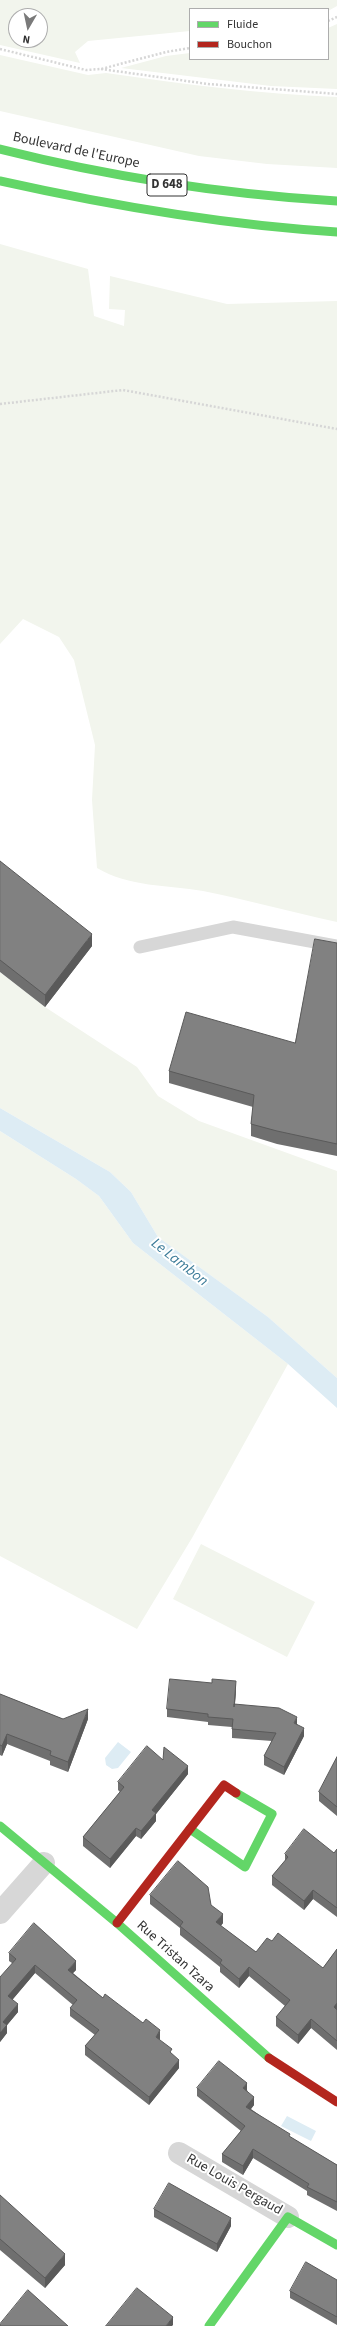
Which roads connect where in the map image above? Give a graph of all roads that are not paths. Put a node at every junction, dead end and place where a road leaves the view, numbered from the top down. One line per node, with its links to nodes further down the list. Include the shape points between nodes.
1 (0, 149): 3 (main road, Boulevard de l'Europe / D 648, via 172,186 270,197)
2 (0, 181): 4 (main road, D 648, via 174,217 269,229)
3 (337, 201)
4 (337, 232)
5 (337, 946): 6 (lane, via 233,927)
6 (140, 947)
7 (0, 1826): 9 (main road, Rue Tristan Tzara)
8 (190, 1829): 8 (main road, via 224,1785 272,1814 245,1867); 11 (main road)
9 (44, 1863): 10 (street); 11 (main road, Rue Tristan Tzara)
10 (0, 1913)
11 (117, 1923): 12 (main road, Rue Tristan Tzara, via 270,2059)
12 (337, 2102)
13 (179, 2153): 14 (street, Rue Louis Pergaud)
14 (288, 2217): 15 (main road, Rue Louis Pergaud); 16 (main road, Rue Louis Pergaud)
15 (337, 2245)
16 (209, 2326)

